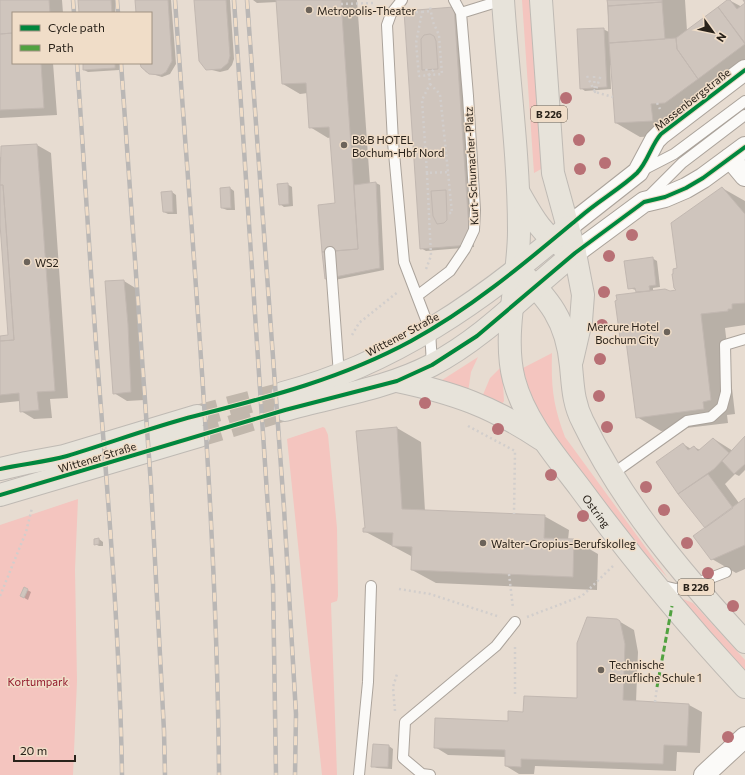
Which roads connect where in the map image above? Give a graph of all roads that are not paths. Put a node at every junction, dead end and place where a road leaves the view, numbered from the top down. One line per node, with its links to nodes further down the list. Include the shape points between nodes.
1 (402, 0): 21 (lane, via 391,14 387,25 388,68 404,262)
2 (454, 0): 5 (lane, Kurt-Schumacher-Platz)
3 (503, 0): 5 (lane); 14 (main road, B 226)
4 (541, 0): 16 (main road, B 226, via 553,173)
5 (461, 13): 21 (lane, Kurt-Schumacher-Platz, via 468,96 474,230 450,271)
6 (745, 70): 11 (street, Massenbergstraße, via 661,134 655,140)
7 (745, 100): 10 (lane, via 674,154)
8 (745, 115): 12 (lane)
9 (738, 152): 13 (street); 15 (street, via 686,188)
10 (659, 162): 11 (lane); 12 (lane)
11 (638, 172): 16 (street, Massenbergstraße)
12 (669, 176): 15 (lane)
13 (745, 176)
14 (518, 191): 16 (main road, via 532,216); 19 (main road, B 226)
15 (644, 202): 18 (street)
16 (560, 234): 18 (main road, B 226); 19 (main road, B 226)
17 (330, 252): 27 (lane)
18 (575, 253): 20 (main road, B 226); 26 (main road, B 226, via 583,307)
19 (517, 268): 20 (main road, B 226); 22 (main road, B 226); 23 (main road, Wittener Straße / B 226)
20 (535, 285): 22 (main road, B 226); 26 (main road, B 226, via 556,312 565,336)
21 (417, 296): 23 (lane)
22 (513, 305): 25 (main road, Wittener Straße / B 226, via 477,336); 29 (main road, Ostring / B 226, via 510,346 514,378 523,402)
23 (430, 330): 25 (lane, Wittener Straße); 27 (main road, Wittener Straße / B 226)
24 (745, 339): 31 (lane, via 725,345 726,392 722,407 711,417 687,421)
25 (432, 365): 28 (main road, Wittener Straße / B 226)
26 (571, 365): 31 (main road, B 226, via 577,410)
27 (339, 375): 28 (main road, Wittener Straße / B 226, via 284,402)
28 (397, 381): 29 (main road, B 226, via 471,400 514,422)
29 (546, 443): 34 (main road, Ostring / B 226)
30 (0, 469): 32 (main road, Wittener Straße, via 198,426)
31 (611, 475): 35 (main road, B 226)
32 (0, 495)
33 (726, 572): 35 (lane)
34 (654, 584): 35 (lane, via 680,589); 39 (main road, Ostring / B 226)
35 (694, 585): 38 (main road, B 226)
36 (371, 586): 41 (lane, via 368,682)
37 (515, 622): 42 (lane, via 496,646 405,722 403,758 422,774)
38 (745, 642)
39 (745, 687)
40 (745, 737): 43 (street)
41 (359, 775)
42 (430, 775)
43 (704, 775)

